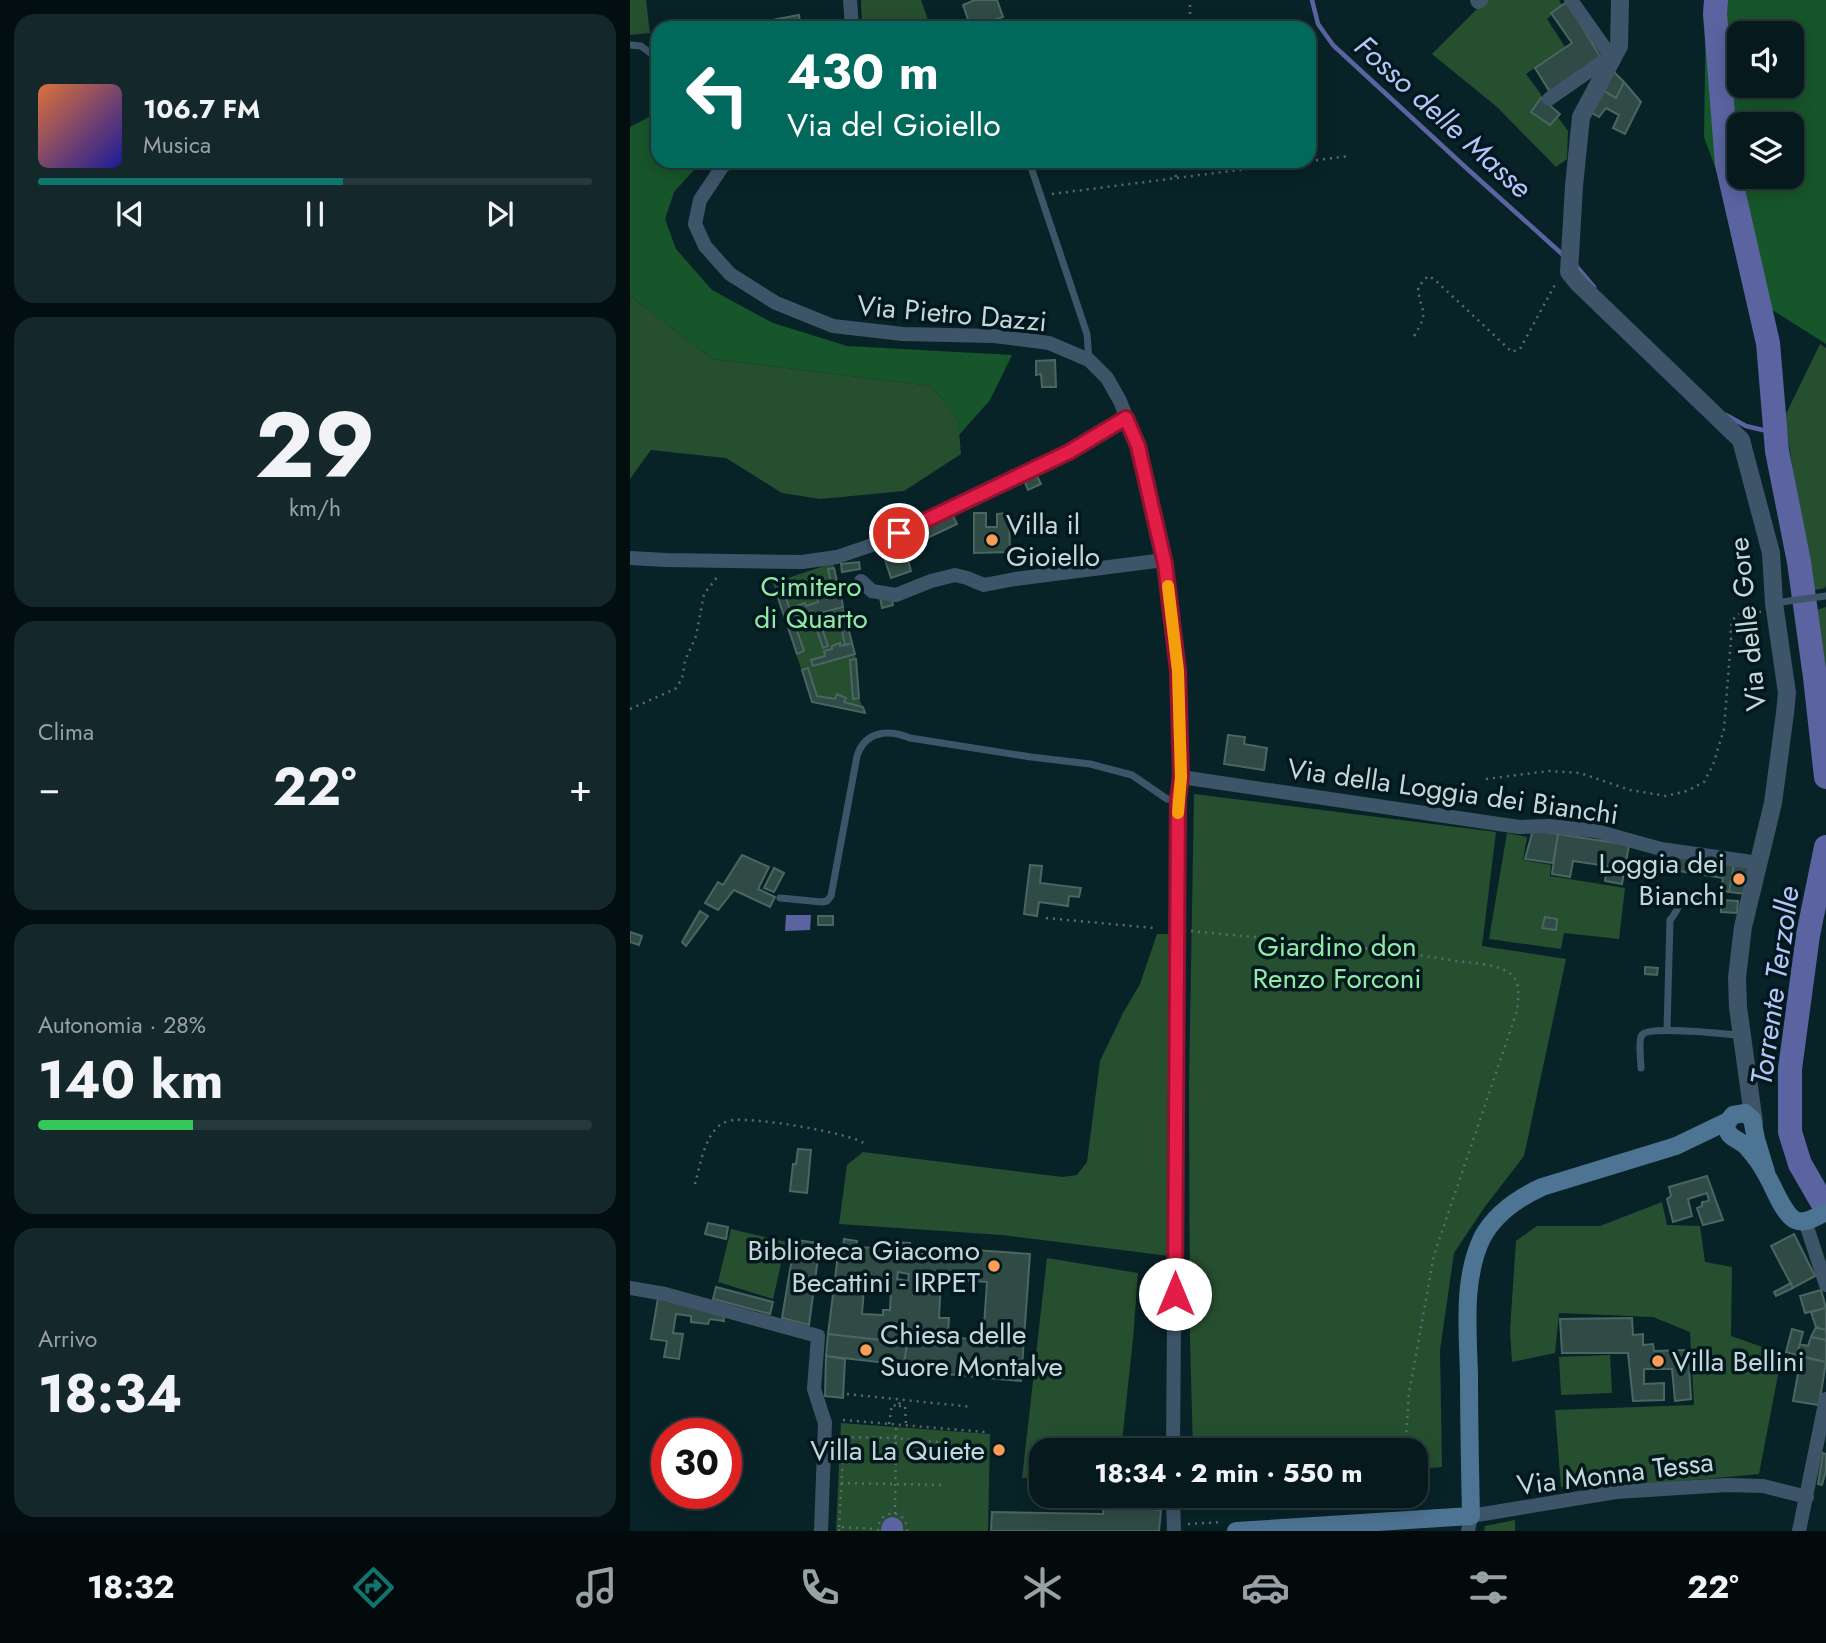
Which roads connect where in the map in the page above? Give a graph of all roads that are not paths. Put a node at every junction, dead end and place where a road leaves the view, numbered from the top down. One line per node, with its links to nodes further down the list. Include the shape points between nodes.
1 (850, 0): 4 (street)
2 (1572, 0): 7 (street)
3 (1620, 0): 7 (street, via 1619,46)
4 (852, 21)
5 (630, 45): 6 (lane)
6 (651, 54)
7 (1613, 55): 8 (street); 17 (street, Via delle Gore, via 1581,117 1569,264 1573,278 1741,440 1771,553)
8 (1549, 99)
9 (721, 168): 11 (street, Via Pietro Dazzi, via 700,200 695,224 705,246 730,274 776,303 832,326 1049,343)
10 (1031, 168): 11 (lane, via 1087,334)
11 (1089, 360): 12 (street, Via Pietro Dazzi, via 1107,377)
12 (1126, 418): 13 (street, via 1069,452 878,543 837,557 802,562); 14 (street, Via Pietro Dazzi, via 1138,446)
13 (630, 558)
14 (1164, 560): 15 (street, via 984,585 954,575 896,595 872,591); 18 (street, Via Pietro Dazzi, via 1178,671)
15 (861, 581)
16 (1825, 596): 17 (lane)
17 (1779, 606): 20 (street, Via delle Gore, via 1787,693 1773,803)
18 (1181, 777): 19 (street, Via Pietro Dazzi); 20 (street, Via della Loggia dei Bianchi, via 1519,827 1595,831 1661,849)
19 (1178, 799): 22 (lane, via 1167,799 1132,775 1090,764 899,733 872,735 857,756 831,896 822,902); 36 (street, Via Pietro Dazzi)
20 (1759, 863): 24 (street, Via delle Gore, via 1743,927 1737,977)
21 (1698, 897): 23 (lane, via 1684,897 1670,920)
22 (780, 898)
23 (1667, 1030): 24 (lane); 26 (lane, via 1641,1035)
24 (1743, 1035): 25 (street, Via delle Gore)
25 (1746, 1059): 27 (street, Via delle Gore, via 1742,1088); 28 (street, Via delle Gore)
26 (1641, 1068)
27 (1729, 1119): 28 (main road, via 1745,1113); 29 (main road, Via delle Gore, via 1727,1132); 30 (main road)
28 (1754, 1125): 29 (main road, via 1748,1138); 31 (main road, Via delle Gore)
29 (1737, 1140): 30 (main road, via 1719,1138); 31 (main road, Via delle Gore)
30 (1676, 1146): 39 (main road, via 1542,1187 1508,1207 1487,1231 1474,1262 1468,1298)
31 (1766, 1172): 32 (main road, Via delle Gore, via 1788,1214 1795,1220)
32 (1814, 1217): 33 (street, Via delle Gore)
33 (1826, 1285)
34 (630, 1288): 40 (street, via 818,1336 814,1389 825,1423)
35 (1826, 1399): 37 (street)
36 (1173, 1438)
37 (1807, 1497): 39 (street, Via Monna Tessa, via 1763,1486 1616,1492); 43 (street)
38 (1173, 1508): 41 (street)
39 (1469, 1523): 42 (main road)
40 (821, 1531)
41 (1174, 1531)
42 (1236, 1531)
43 (1799, 1531)

